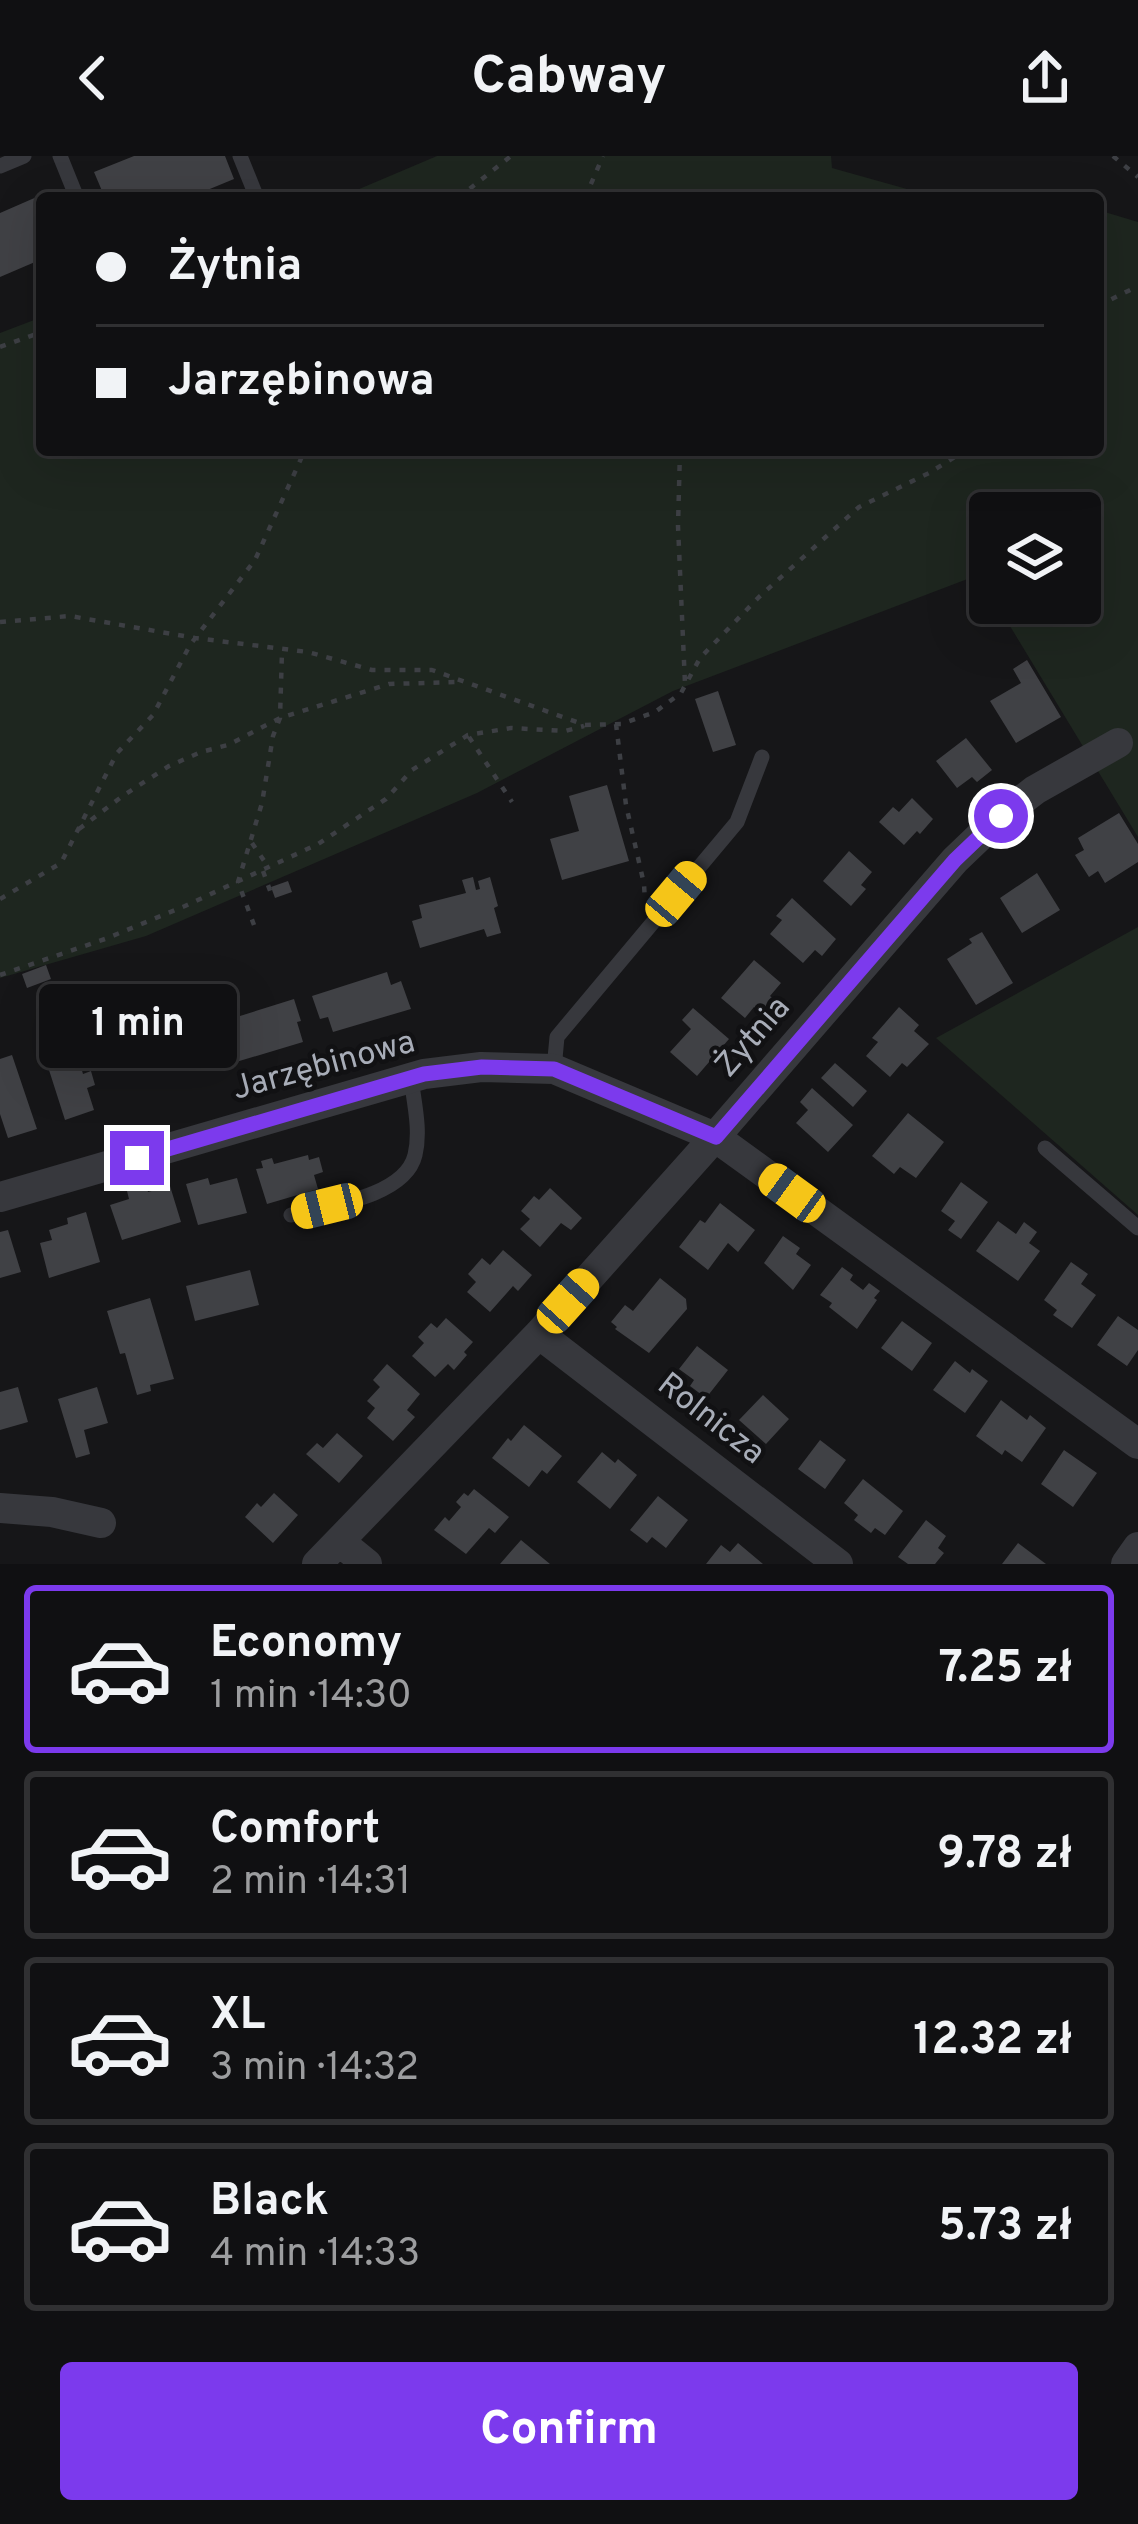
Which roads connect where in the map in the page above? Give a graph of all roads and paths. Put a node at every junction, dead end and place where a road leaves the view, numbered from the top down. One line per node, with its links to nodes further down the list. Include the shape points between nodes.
1 (24, 156): 7 (lane)
2 (60, 156): 9 (lane)
3 (240, 156): 10 (lane)
4 (511, 156): 11 (path)
5 (603, 156): 12 (path)
6 (1113, 156): 8 (path)
7 (0, 166)
8 (1138, 177)
9 (75, 192)
10 (255, 192)
11 (466, 192)
12 (588, 192)
13 (1138, 286): 14 (path)
14 (1104, 303)
15 (36, 334): 16 (path)
16 (0, 347)
17 (302, 456): 21 (path, via 255,560)
18 (680, 456): 24 (path)
19 (956, 456): 24 (path, via 859,507 759,597)
20 (0, 622): 21 (path, via 70,616)
21 (195, 638): 22 (path); 32 (path, via 152,715 117,753)
22 (282, 649): 23 (path, via 372,670 432,670); 25 (path)
23 (464, 682): 25 (path, via 389,684); 27 (path)
24 (686, 684): 26 (path, via 655,712)
25 (280, 718): 32 (path, via 169,766); 33 (path)
26 (616, 724): 27 (path); 39 (path)
27 (585, 725): 28 (path)
28 (468, 735): 31 (path); 34 (path, via 412,770 386,800)
29 (1118, 743): 45 (street, Żytnia, via 1035,790 955,860)
30 (762, 757): 39 (lane, via 737,822)
31 (512, 802)
32 (78, 830): 36 (path, via 61,863)
33 (250, 842): 34 (path); 35 (path)
34 (266, 869): 35 (path); 37 (path)
35 (238, 882): 38 (path); 40 (path)
36 (0, 899)
37 (273, 899)
38 (254, 925)
39 (646, 930): 43 (lane, via 557,1036)
40 (12, 970): 41 (path); 42 (path)
41 (0, 975)
42 (17, 981)
43 (554, 1069): 44 (street, Jarzębinowa, via 482,1067); 45 (street, Jarzębinowa)
44 (411, 1078): 47 (street, Jarzębinowa); 48 (lane, via 415,1159 397,1182)
45 (716, 1137): 50 (street, Żytnia); 51 (street, Jarzębinowa)
46 (1045, 1148): 49 (lane)
47 (0, 1197)
48 (291, 1215)
49 (1138, 1228)
50 (539, 1334): 54 (street, Żytnia); 58 (street, Rolnicza)
51 (1138, 1444)
52 (0, 1508): 53 (street)
53 (101, 1522)
54 (340, 1542): 56 (street, Żytnia); 57 (street)
55 (1138, 1547): 59 (street)
56 (317, 1564)
57 (367, 1564)
58 (838, 1564)
59 (1126, 1564)

